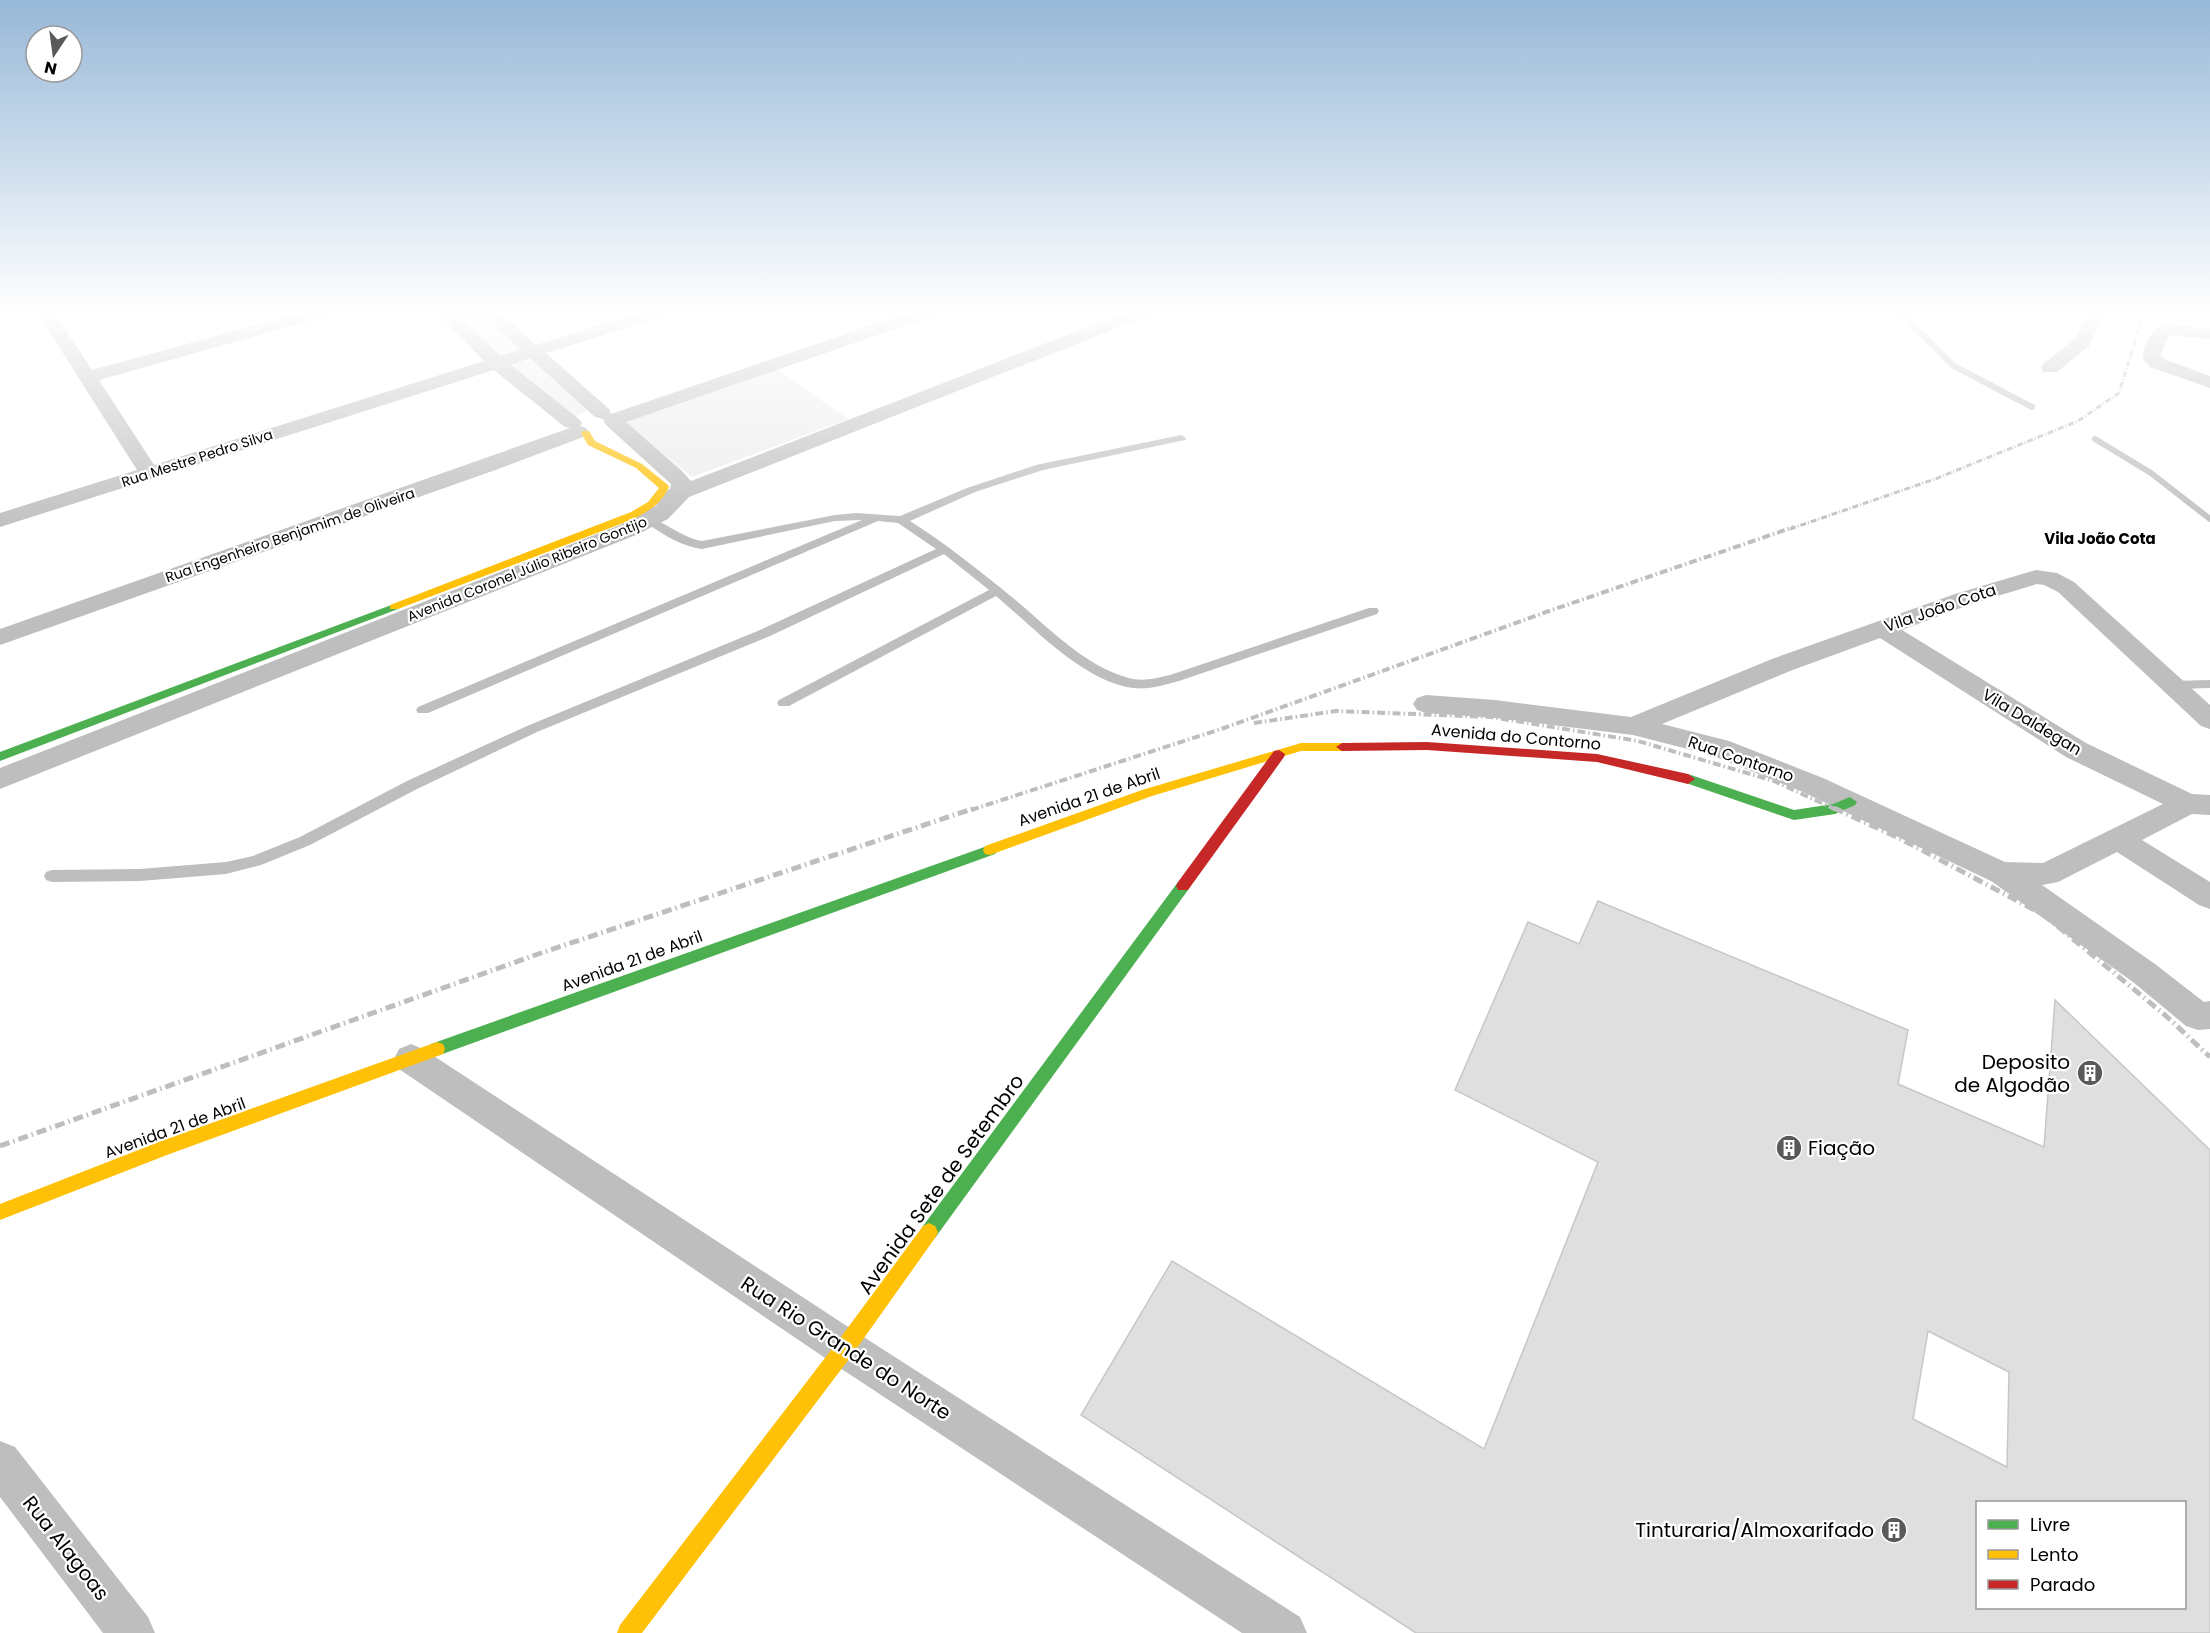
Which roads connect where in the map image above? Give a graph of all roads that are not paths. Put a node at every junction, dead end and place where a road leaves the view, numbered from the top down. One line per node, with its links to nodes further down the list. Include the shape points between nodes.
1 (94, 385): 10 (street)
2 (427, 385): 10 (street, Rua Mestre Pedro Silva)
3 (524, 385): 8 (street)
4 (573, 385): 7 (street)
5 (702, 385): 7 (street)
6 (956, 385): 11 (street, Avenida Coronel Júlio Ribeiro Gontijo)
7 (609, 417): 8 (street, Rua Engenheiro Benjamim de Oliveira, via 600,431); 11 (street, via 682,484)
8 (577, 428): 11 (street, via 591,443 656,478); 17 (street, Rua Engenheiro Benjamim de Oliveira)
9 (1181, 438): 14 (lane, via 1040,466)
10 (149, 473): 13 (street, Rua Mestre Pedro Silva)
11 (658, 503): 12 (lane, via 679,540 702,545 835,518); 26 (street, Avenida Coronel Júlio Ribeiro Gontijo, via 412,607)
12 (880, 517): 14 (lane); 27 (lane)
13 (0, 520)
14 (901, 520): 15 (lane)
15 (945, 549): 16 (lane); 37 (lane, via 765,633 532,729 305,841 256,861 226,868 140,875)
16 (997, 591): 18 (lane, via 1100,673 1129,683 1150,684 1174,678); 24 (lane)
17 (81, 602): 19 (street, Rua Engenheiro Benjamim de Oliveira); 21 (street, Rua Engenheiro Benjamim de Oliveira)
18 (1374, 611)
19 (0, 625)
20 (1882, 628): 23 (street, Vila João Cota, via 2024,579 2049,578 2066,587); 29 (street, Vila João Cota); 34 (street, Vila Daldegan, via 2076,750)
21 (0, 637)
22 (2210, 684): 23 (lane)
23 (2173, 685): 28 (street, Vila João Cota)
24 (784, 703)
25 (1426, 704): 29 (street, Rua Contorno)
26 (149, 710): 31 (street, Avenida Coronel Júlio Ribeiro Gontijo); 32 (street, Avenida Coronel Júlio Ribeiro Gontijo)
27 (423, 710)
28 (2210, 720)
29 (1633, 726): 33 (street, Rua Contorno, via 1719,748)
30 (1279, 754): 33 (street, Avenida do Contorno, via 1301,747 1427,746 1597,758 1704,783 1794,815 1835,809); 40 (street, Avenida 21 de Abril, via 1147,793); 42 (street, Avenida Sete de Setembro)
31 (0, 757)
32 (0, 779)
33 (1850, 802): 36 (street, Rua Contorno)
34 (2199, 805): 35 (street)
35 (2118, 839): 36 (street, via 2047,874); 38 (street)
36 (2002, 873): 39 (street)
37 (52, 876)
38 (2210, 897)
39 (2206, 1020)
40 (411, 1059): 41 (street, Avenida 21 de Abril); 42 (street, Rua Rio Grande do Norte)
41 (0, 1212)
42 (845, 1348): 45 (street, Avenida Sete de Setembro); 46 (street, Rua Rio Grande do Norte)
43 (0, 1462): 44 (street, Rua Alagoas)
44 (132, 1633)
45 (627, 1633)
46 (1284, 1633)

